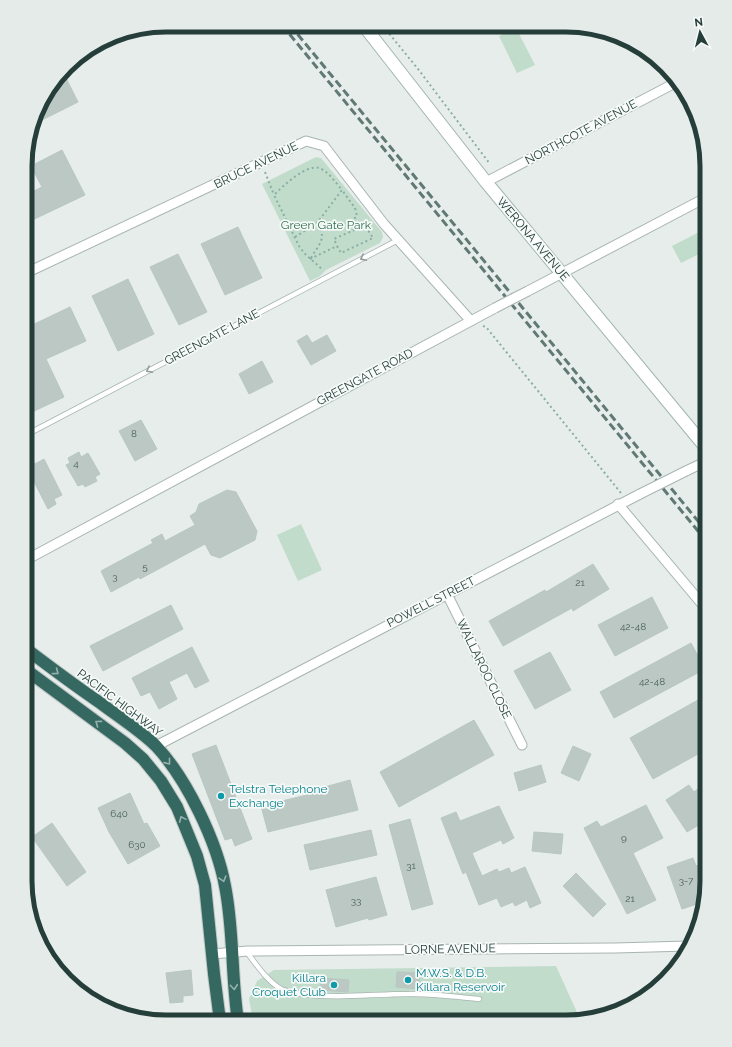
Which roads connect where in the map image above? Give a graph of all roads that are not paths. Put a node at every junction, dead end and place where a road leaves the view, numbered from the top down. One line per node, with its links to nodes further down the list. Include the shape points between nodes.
1 (369, 32): 3 (street, WERONA AVENUE)
2 (672, 85): 3 (street, NORTHCOTE AVENUE)
3 (486, 182): 7 (street, WERONA AVENUE)
4 (700, 201): 7 (street, GREENGATE ROAD)
5 (398, 240): 6 (street, BRUCE AVENUE, via 324,146 306,141); 8 (street, BRUCE AVENUE); 9 (lane, GREENGATE LANE, one-way to 9)
6 (32, 270)
7 (563, 274): 8 (street, GREENGATE ROAD, bridge); 10 (street, WERONA AVENUE)
8 (471, 321): 13 (street, GREENGATE ROAD)
9 (32, 432)
10 (700, 440)
11 (700, 464): 12 (street, POWELL STREET, bridge)
12 (618, 504): 14 (street, POWELL STREET); 15 (street)
13 (32, 557)
14 (447, 594): 18 (street, WALLAROO CLOSE); 19 (street, POWELL STREET)
15 (700, 602)
16 (32, 653): 19 (highway, PACIFIC HIGHWAY, one-way to 19)
17 (32, 674): 23 (highway, one-way to 17, via 208,902 202,869 177,807 161,781 126,743)
18 (522, 745)
19 (156, 746): 22 (highway, PACIFIC HIGHWAY, one-way to 22, via 193,799 215,852 227,895)
20 (683, 946): 21 (street, LORNE AVENUE)
21 (246, 951): 22 (street, LORNE AVENUE); 24 (lane, via 272,982 292,992 347,996 431,994)
22 (231, 952): 23 (street, LORNE AVENUE); 26 (highway, PACIFIC HIGHWAY, one-way to 26)
23 (212, 954): 25 (highway)
24 (479, 999)
25 (219, 1015)
26 (237, 1015)

